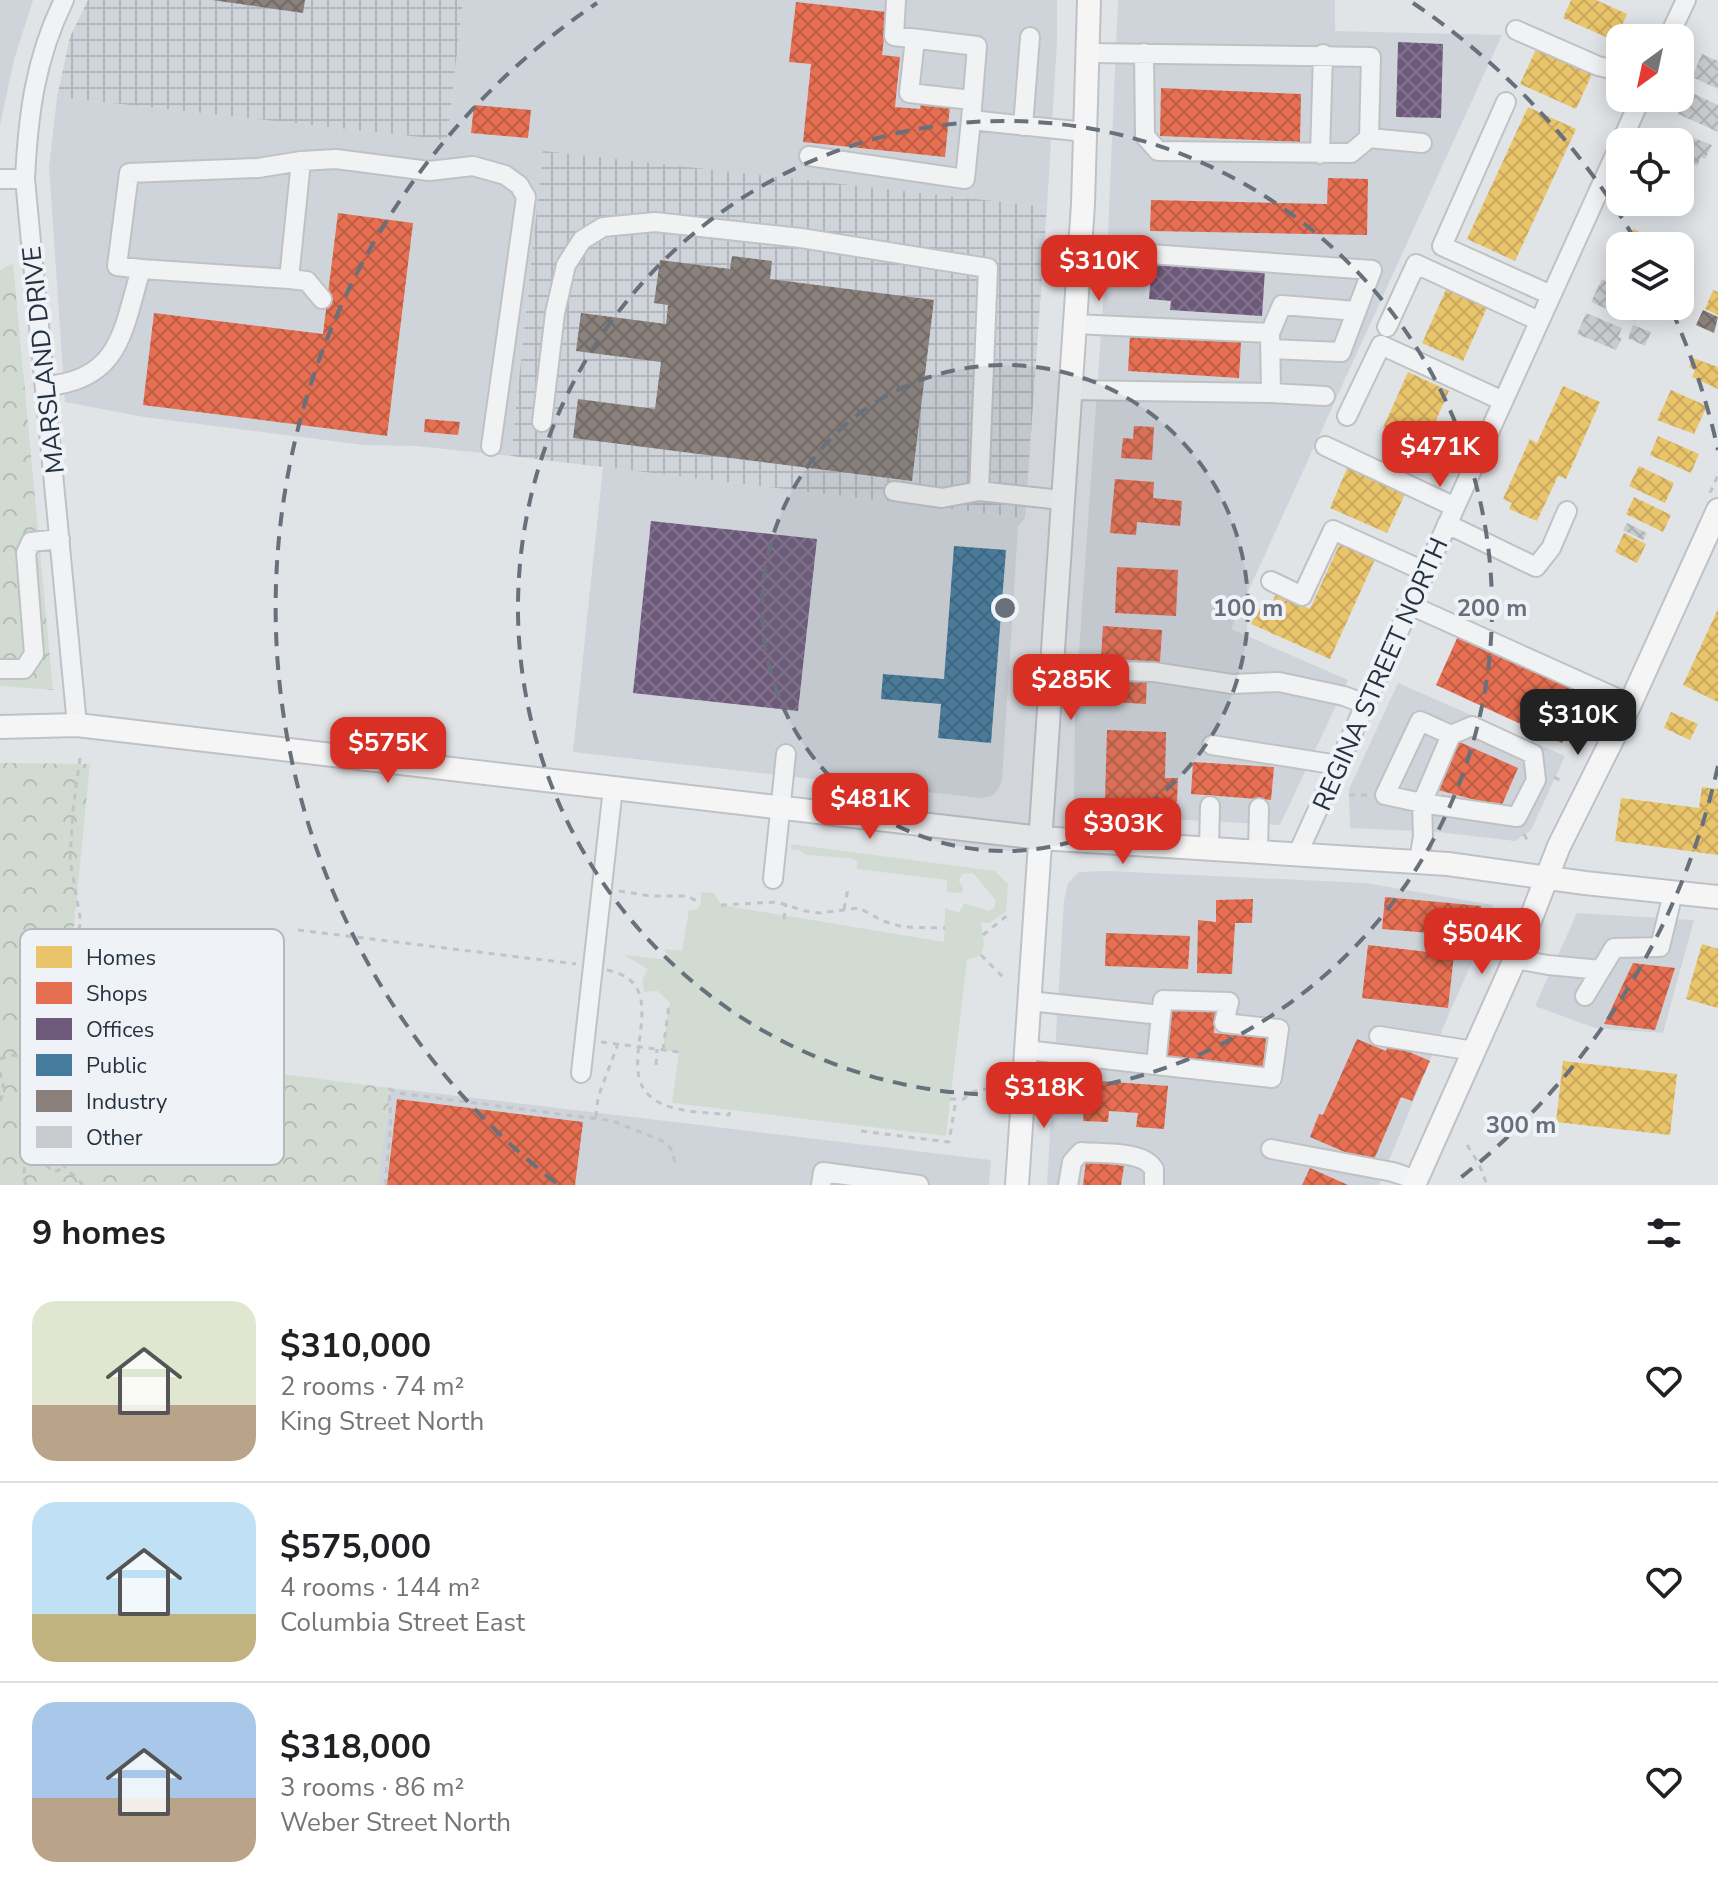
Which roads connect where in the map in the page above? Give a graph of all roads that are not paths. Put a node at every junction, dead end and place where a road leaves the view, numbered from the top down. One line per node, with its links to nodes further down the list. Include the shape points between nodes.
1 (64, 0): 25 (street, MARSLAND DRIVE, via 30,103)
2 (896, 0): 8 (street, via 894,36)
3 (1089, 0): 9 (main road)
4 (1680, 2): 5 (street)
5 (1673, 24)
6 (1516, 30): 12 (street)
7 (1030, 37): 16 (street)
8 (915, 39): 13 (street, via 977,46); 13 (street, via 909,93)
9 (1088, 53): 10 (street); 17 (main road)
10 (1144, 53): 11 (street); 20 (street, via 1145,136 1158,151)
11 (1323, 54): 18 (street, via 1371,57); 20 (street)
12 (1606, 68)
13 (972, 100): 15 (street)
14 (1506, 102): 29 (street, via 1442,246)
15 (971, 120): 16 (street); 21 (street, via 965,179)
16 (1023, 126): 17 (street)
17 (1085, 132): 26 (main road)
18 (1369, 138): 19 (street); 20 (street, via 1351,153)
19 (1422, 143)
20 (1320, 154)
21 (809, 156)
22 (301, 161): 27 (street, via 129,173 117,266); 28 (street); 43 (street, via 336,159 429,171 473,166 519,185 526,197)
23 (1606, 174): 29 (street, REGINA STREET NORTH)
24 (0, 179): 25 (street)
25 (25, 179): 36 (street, MARSLAND DRIVE)
26 (1080, 249): 31 (street, via 1372,270); 33 (main road)
27 (141, 269): 28 (street); 36 (street, via 110,357 77,382)
28 (289, 279): 30 (street, via 307,281)
29 (1551, 295): 32 (street, REGINA STREET NORTH)
30 (322, 299)
31 (1356, 311): 35 (street, via 1282,305); 35 (street, via 1341,352)
32 (1539, 321): 34 (street, via 1416,264); 40 (street, REGINA STREET NORTH)
33 (1074, 324): 35 (street); 37 (main road)
34 (1387, 327)
35 (1270, 341): 38 (street)
36 (46, 386): 51 (street, MARSLAND DRIVE)
37 (1069, 390): 38 (street); 47 (main road)
38 (1271, 393): 39 (street)
39 (1325, 396)
40 (1503, 401): 41 (street, via 1381,345); 50 (street, REGINA STREET NORTH)
41 (1347, 416)
42 (542, 422): 46 (street, via 555,313 566,265 582,240 603,227 655,222 801,238 988,268)
43 (491, 446)
44 (1325, 446): 50 (street)
45 (894, 491): 46 (street, via 942,498)
46 (979, 491): 47 (street)
47 (1061, 500): 56 (main road)
48 (1718, 510): 58 (main road)
49 (1567, 511): 50 (street, via 1536,567)
50 (1451, 515): 52 (street, REGINA STREET NORTH)
51 (60, 539): 55 (street, via 31,542 26,553 34,654 24,669); 59 (street, MARSLAND DRIVE)
52 (1426, 572): 53 (street, via 1333,530 1302,596); 54 (street, REGINA STREET NORTH)
53 (1271, 581)
54 (1410, 605): 57 (street, REGINA STREET NORTH); 58 (street)
55 (0, 669)
56 (1051, 669): 57 (street, via 1154,672 1232,684 1279,682); 70 (main road)
57 (1365, 704): 64 (street, REGINA STREET NORTH)
58 (1630, 704): 75 (main road)
59 (77, 725): 60 (main road); 65 (main road)
60 (0, 727)
61 (1451, 735): 66 (street); 66 (street, via 1420,721 1385,795); 66 (street, via 1472,726 1533,754 1536,780 1517,817)
62 (1212, 745): 64 (street)
63 (786, 754): 68 (street)
64 (1338, 765): 73 (street, REGINA STREET NORTH)
65 (613, 788): 68 (main road); 88 (street)
66 (1422, 803): 74 (street)
67 (1210, 806): 71 (street)
68 (780, 808): 70 (main road); 76 (street)
69 (1259, 808): 72 (street)
70 (1040, 838): 71 (main road); 82 (main road)
71 (1209, 848): 72 (main road)
72 (1258, 851): 73 (main road)
73 (1298, 853): 74 (main road)
74 (1419, 861): 75 (main road)
75 (1547, 877): 77 (main road); 79 (main road)
76 (773, 879)
77 (1673, 893): 78 (main road); 80 (street, via 1660,947 1614,948)
78 (1718, 897)
79 (1515, 959): 80 (street); 86 (main road)
80 (1601, 970): 81 (street)
81 (1585, 996)
82 (1029, 1001): 83 (street); 85 (main road)
83 (1161, 1015): 87 (street); 87 (street, via 1163,1000 1229,1002 1224,1023 1279,1029 1272,1078)
84 (1379, 1036): 86 (street)
85 (1026, 1050): 87 (street); 93 (main road)
86 (1474, 1051): 90 (main road)
87 (1156, 1065)
88 (581, 1073)
89 (1271, 1149): 90 (street, via 1393,1172)
90 (1415, 1182)
91 (821, 1185): 92 (street, via 823,1172)
92 (919, 1185)
93 (1017, 1185)
94 (1068, 1185): 95 (street, via 1072,1162 1081,1152 1146,1161 1154,1169)
95 (1154, 1185)

